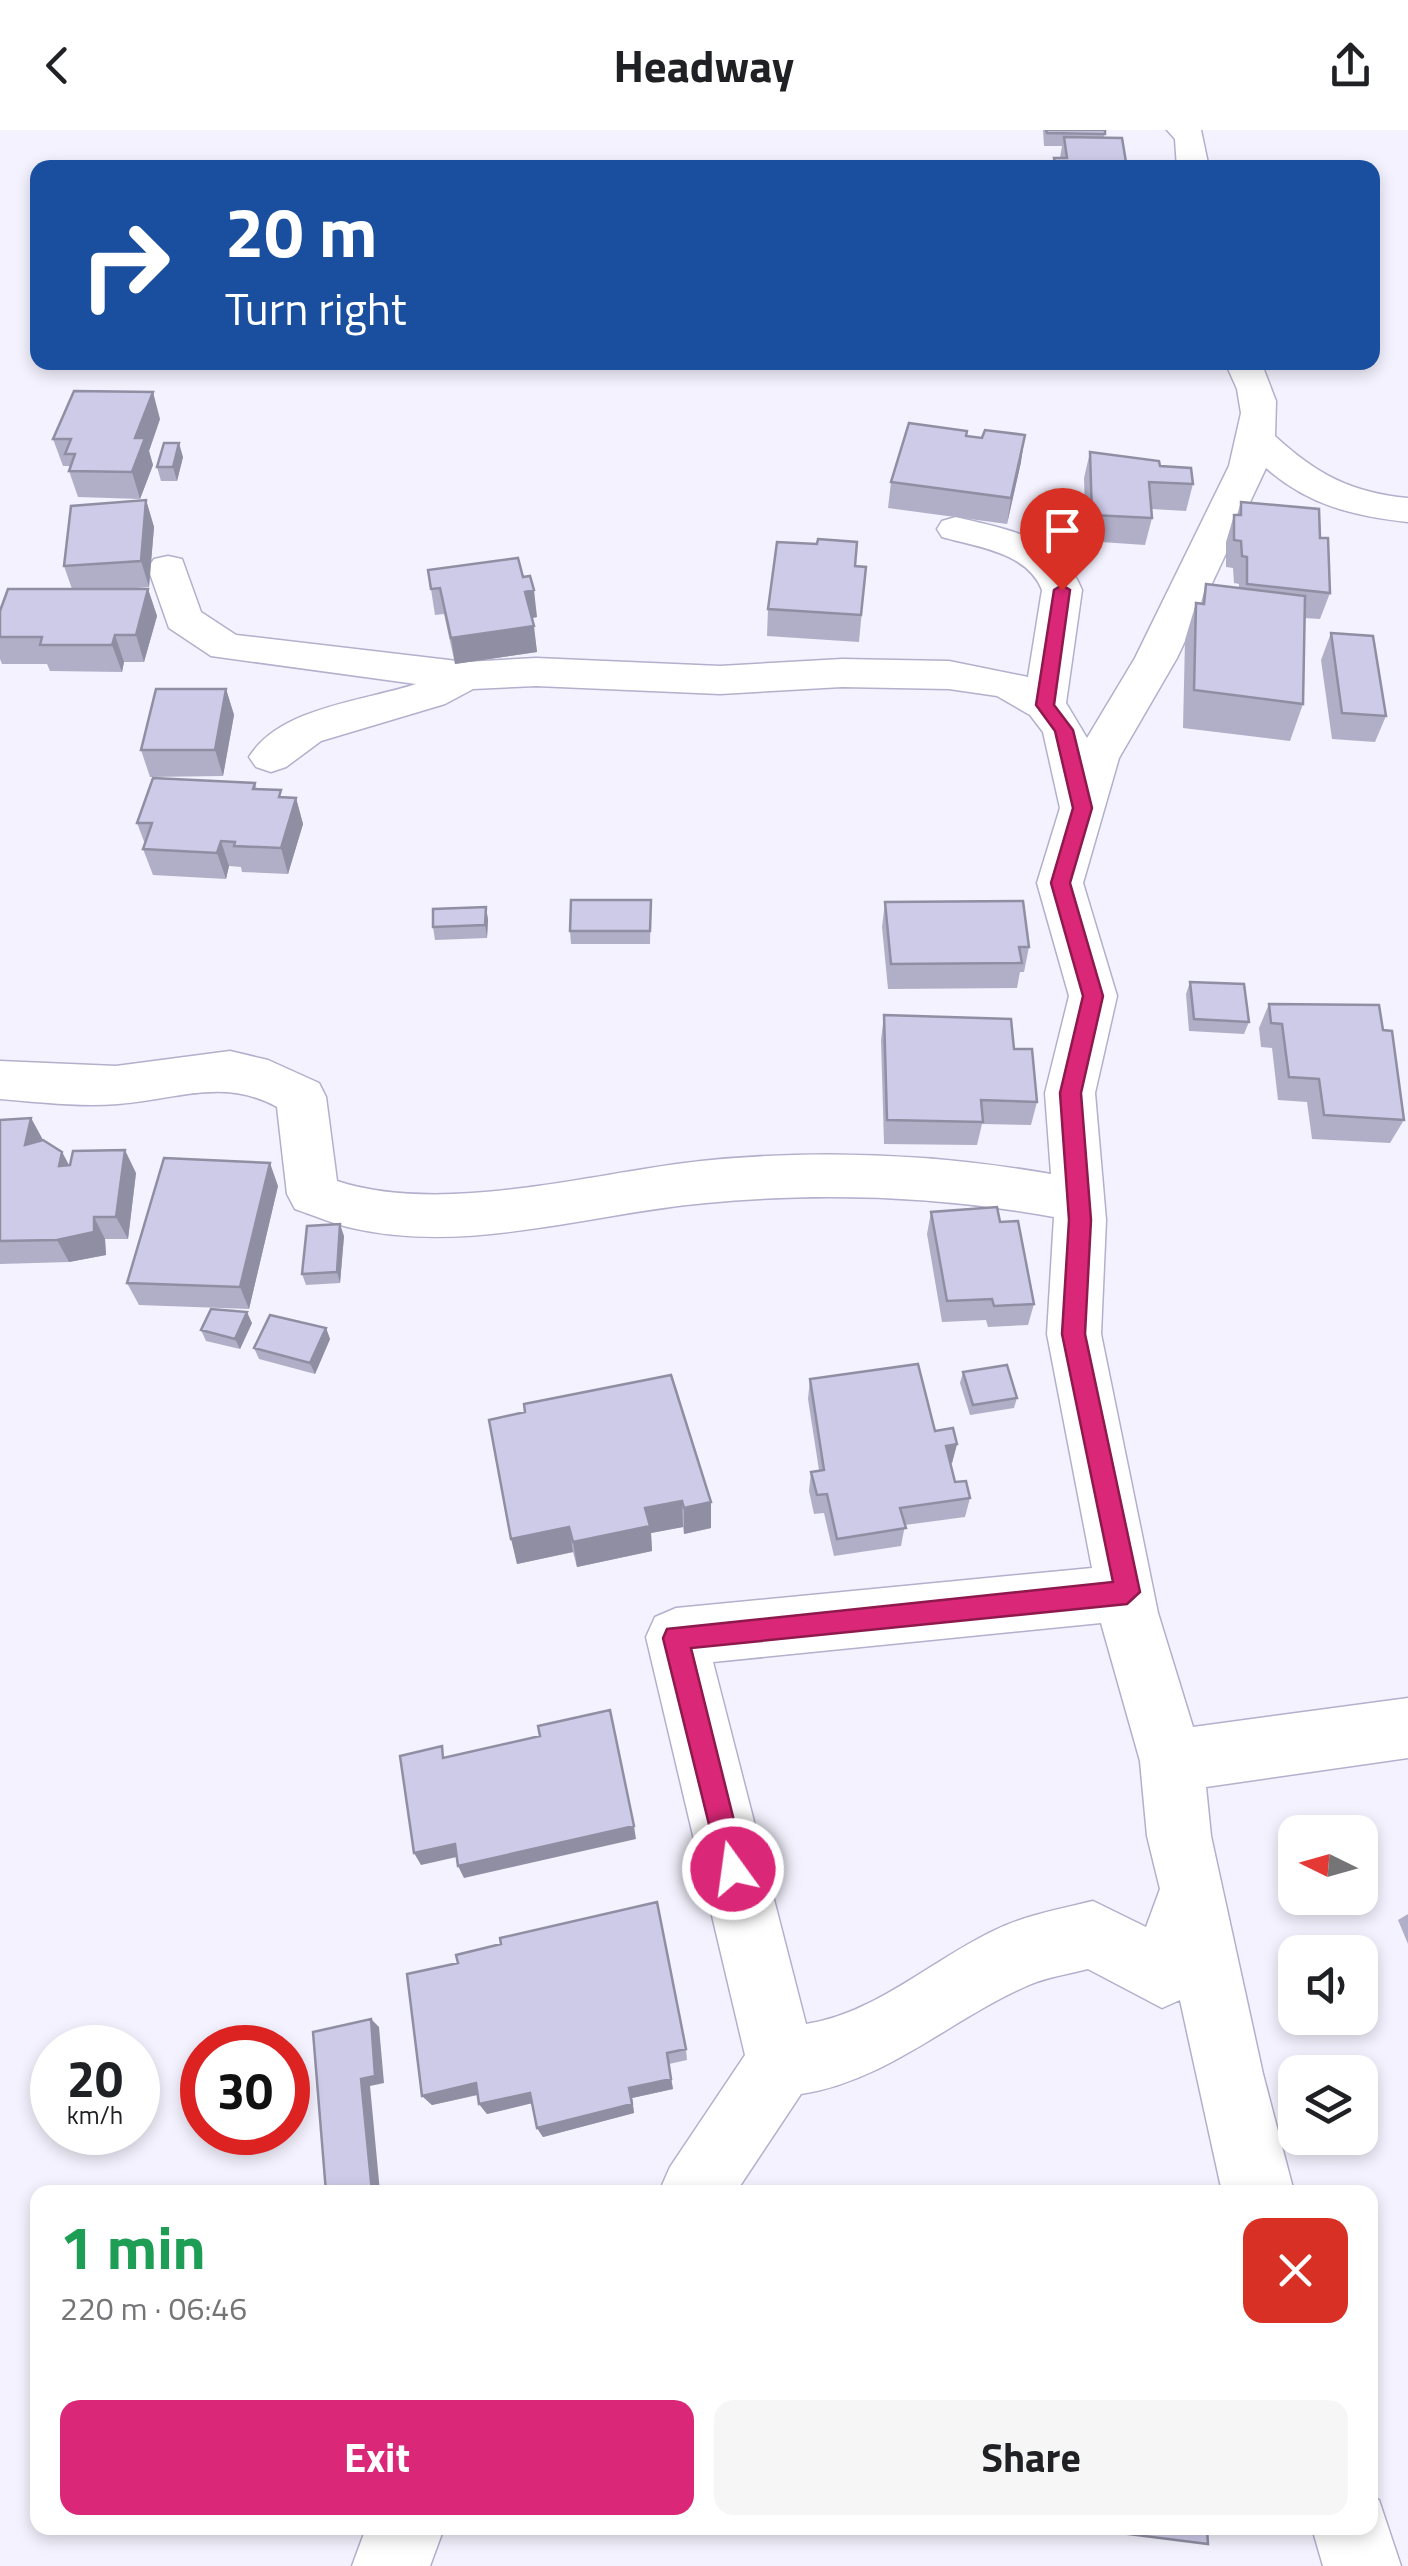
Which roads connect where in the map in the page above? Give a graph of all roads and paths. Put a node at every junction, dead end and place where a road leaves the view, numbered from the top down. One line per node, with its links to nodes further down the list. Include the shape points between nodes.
1 (1183, 130): 2 (street)
2 (1192, 160)
3 (1248, 370): 4 (street, via 1260,392)
4 (1256, 439): 5 (street, via 1294,476 1331,499); 11 (street, via 1192,586 1097,758)
5 (1408, 510)
6 (956, 529): 9 (street, via 1027,550 1058,574 1062,590)
7 (168, 568): 8 (street, via 183,619 226,647)
8 (466, 676): 9 (street, via 948,675 1008,684); 10 (street, via 430,694 306,732)
9 (1045, 705): 11 (street, via 1064,730)
10 (272, 757)
11 (1082, 808): 13 (street, via 1060,883 1093,996 1070,1093)
12 (0, 1080): 13 (street, via 116,1085 230,1068 268,1076 301,1097 313,1194 342,1209 540,1207 702,1182 854,1177 989,1183)
13 (1079, 1200): 14 (street, via 1074,1334)
14 (1127, 1592): 16 (street); 18 (street, via 676,1638)
15 (1408, 1728): 16 (street)
16 (1172, 1761): 17 (street, via 1179,1836)
17 (1193, 1889): 18 (street, via 1162,1974 1093,1934 1017,1954 828,2055); 20 (street)
18 (780, 2062): 19 (street)
19 (701, 2185)
20 (1256, 2185)
21 (402, 2535): 23 (street)
22 (1353, 2535): 24 (street)
23 (391, 2566)
24 (1362, 2566)

